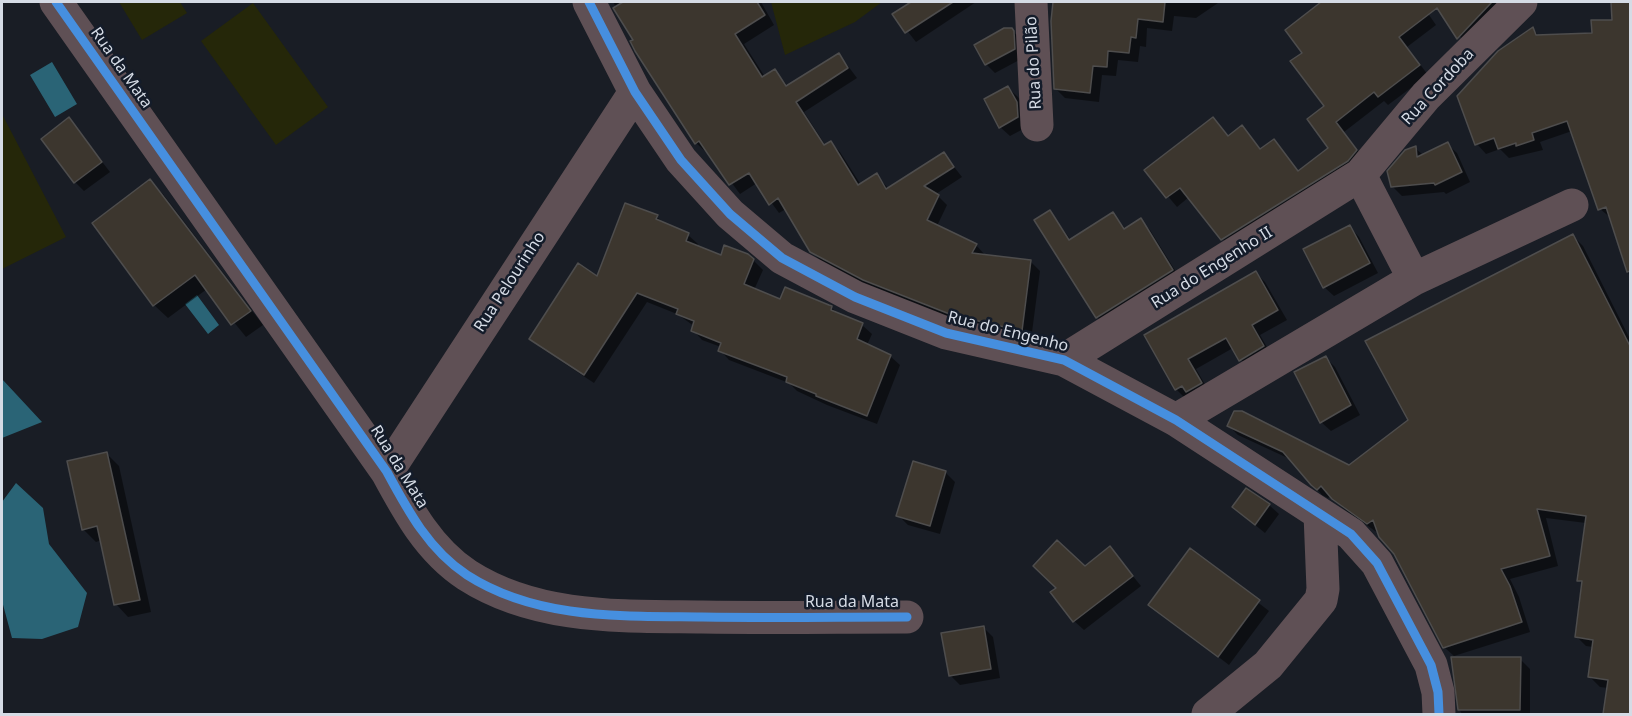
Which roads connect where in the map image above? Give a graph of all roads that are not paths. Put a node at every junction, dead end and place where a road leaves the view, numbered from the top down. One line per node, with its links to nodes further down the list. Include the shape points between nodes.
1 (56, 2): 12 (street, Rua da Mata)
2 (589, 2): 5 (street, Rua do Engenho)
3 (1031, 2): 6 (street, Rua do Pilão)
4 (1521, 2): 7 (street, Rua Cordoba, via 1426,96)
5 (635, 92): 10 (street, Rua do Engenho, via 681,160 723,207 782,258 855,297 946,333); 12 (street, Rua Pelourinho)
6 (1037, 125)
7 (1360, 175): 9 (street); 10 (street, Rua do Engenho II)
8 (1572, 205): 9 (street)
9 (1414, 279): 11 (street)
10 (1064, 360): 11 (street, Rua do Engenho)
11 (1176, 420): 13 (street, Rua do Engenho)
12 (387, 472): 14 (street, Rua da Mata, via 412,518 437,550 467,575 511,597 563,611 616,615)
13 (1320, 514): 15 (street, via 1321,600 1268,665); 16 (street, Rua do Engenho, via 1351,534 1377,563 1431,665)
14 (907, 617)
15 (1208, 714)
16 (1439, 714)

